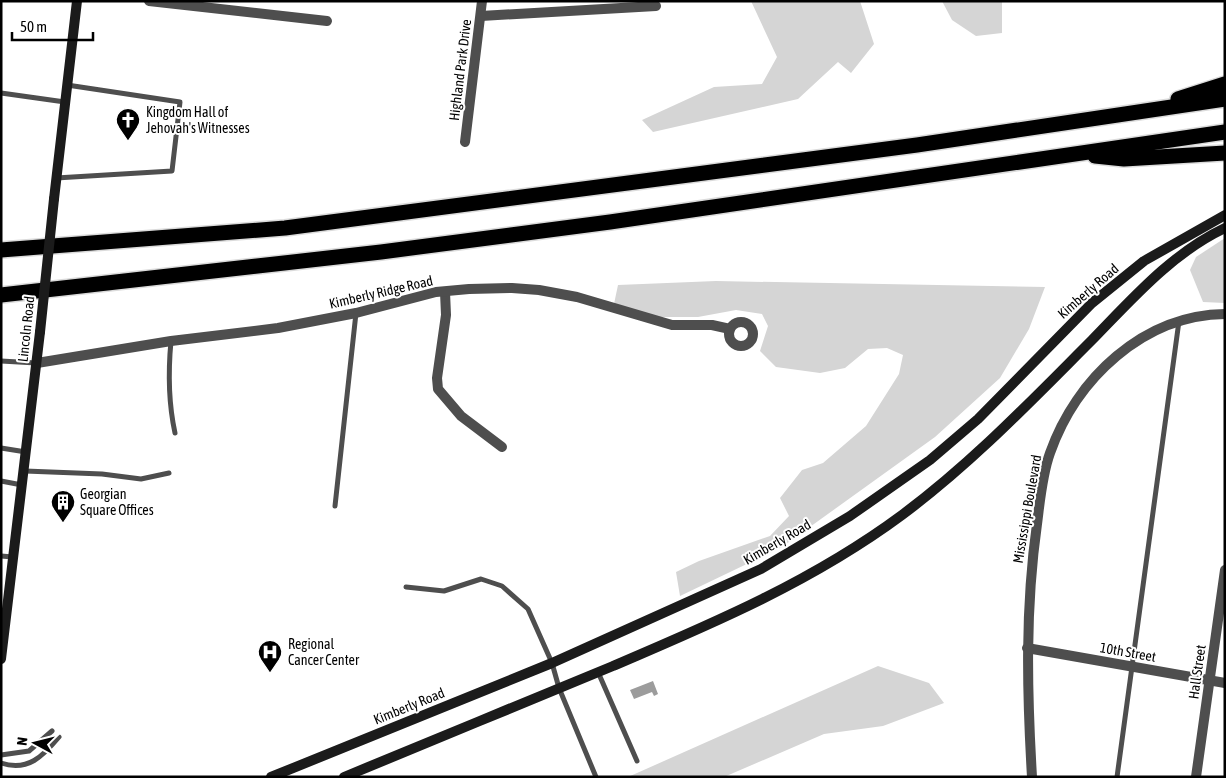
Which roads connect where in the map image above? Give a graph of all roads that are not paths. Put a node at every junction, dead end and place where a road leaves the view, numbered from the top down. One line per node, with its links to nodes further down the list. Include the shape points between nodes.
1 (77, 1): 8 (main road, Lincoln Road)
2 (149, 1): 6 (street)
3 (482, 1): 5 (street, Highland Park Drive)
4 (656, 6): 5 (street)
5 (481, 16): 14 (street, Highland Park Drive)
6 (327, 21)
7 (1225, 84): 12 (highway)
8 (67, 85): 11 (main road, Lincoln Road); 17 (lane, via 180,102 172,171)
9 (1, 93): 11 (lane)
10 (1225, 99): 12 (highway)
11 (65, 102): 17 (main road, Lincoln Road)
12 (1134, 113): 20 (highway, via 285,228)
13 (1225, 132): 16 (highway)
14 (465, 142)
15 (1225, 153): 16 (highway, via 1124,159)
16 (1072, 154): 21 (highway, via 610,222)
17 (56, 178): 31 (main road, Lincoln Road, bridge)
18 (1225, 215): 47 (main road, Kimberly Road, via 1144,261 1092,302 978,419 930,460 850,516 761,570)
19 (1225, 228): 49 (main road, via 1178,258 1151,281 955,474 883,529 772,596)
20 (2, 249)
21 (122, 281): 22 (highway); 24 (highway)
22 (1, 289)
23 (445, 292): 25 (street, Kimberly Ridge Road); 28 (street, Kimberly Ridge Road, via 512,288 539,290 577,297 672,326 712,325); 33 (street, via 446,315 438,389 461,416)
24 (1, 295)
25 (356, 313): 29 (street, Kimberly Ridge Road, via 278,328); 40 (lane)
26 (1225, 314): 27 (street, Mississippi Boulevard)
27 (1179, 321): 45 (street, Mississippi Boulevard, via 1147,334 1117,354 1088,384 1049,454 1030,576); 48 (lane)
28 (730, 329)
29 (171, 341): 31 (street, Kimberly Ridge Road); 32 (lane, via 169,408)
30 (1, 360): 31 (lane)
31 (37, 363): 35 (main road, Lincoln Road)
32 (175, 433)
33 (502, 447)
34 (1, 448): 35 (lane)
35 (26, 452): 36 (main road, Lincoln Road)
36 (25, 471): 37 (lane, via 141,479); 39 (main road, Lincoln Road)
37 (169, 473)
38 (1, 481): 39 (lane)
39 (22, 485): 42 (main road, Lincoln Road)
40 (335, 506)
41 (1, 556): 42 (lane)
42 (13, 558): 46 (main road, Lincoln Road)
43 (1225, 570): 50 (street, Hall Street)
44 (406, 587): 47 (lane, via 444,591 481,579 502,586 528,609)
45 (1027, 648): 48 (street, 10th Street); 61 (street, Mississippi Boulevard)
46 (1, 658)
47 (552, 663): 52 (lane); 58 (main road, Kimberly Road)
48 (1133, 667): 50 (street, 10th Street); 62 (lane)
49 (598, 672): 52 (main road); 56 (lane)
50 (1209, 680): 51 (street, 10th Street); 63 (street, Hall Street)
51 (1225, 683)
52 (559, 688): 59 (main road); 60 (lane)
53 (52, 731): 55 (lane, via 29,751)
54 (59, 737): 57 (lane, via 34,762 22,765)
55 (1, 755)
56 (637, 761)
57 (1, 763)
58 (271, 777)
59 (344, 777)
60 (596, 777)
61 (1032, 777)
62 (1117, 777)
63 (1196, 777)

